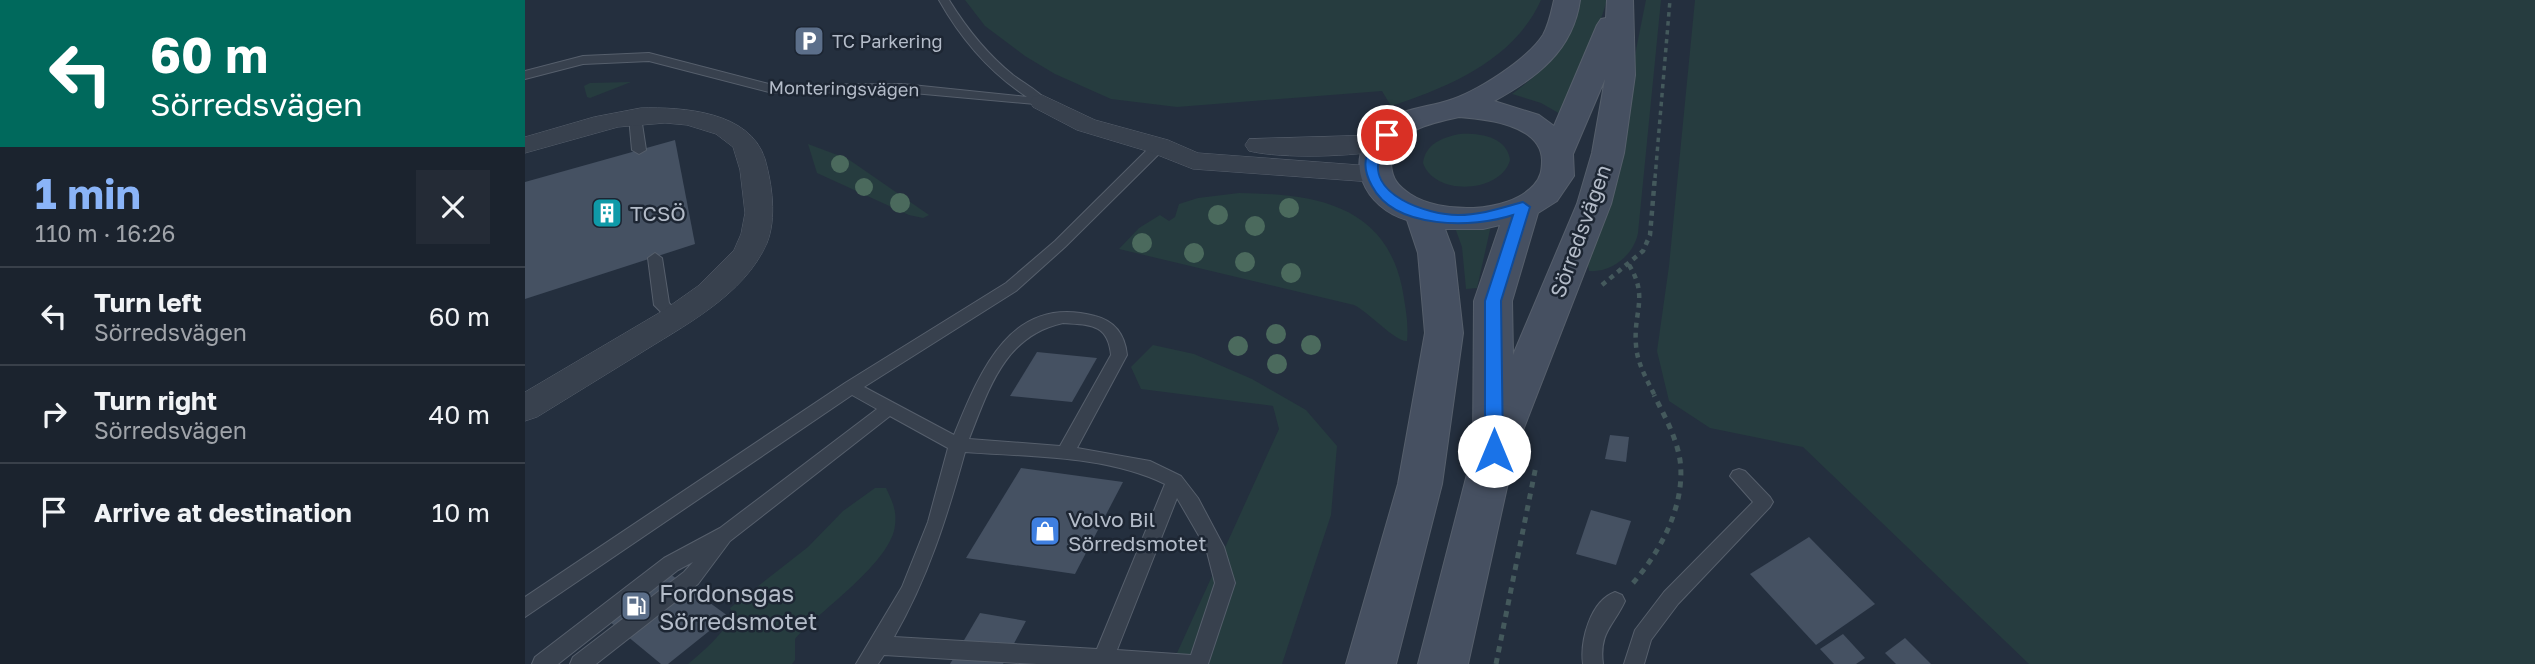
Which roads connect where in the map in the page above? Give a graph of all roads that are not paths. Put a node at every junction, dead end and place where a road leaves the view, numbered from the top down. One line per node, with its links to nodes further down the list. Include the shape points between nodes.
1 (944, 0): 5 (lane, Monteringsvägen, via 963,33 989,61)
2 (1567, 0): 6 (street, via 1559,30 1543,51 1520,74)
3 (1618, 0): 11 (street, Sörredsvägen, via 1607,39); 21 (street, Sörredsvägen, via 1620,75 1608,153 1594,204)
4 (525, 75): 5 (lane, Monteringsvägen, via 583,61 649,57 773,89 902,88)
5 (1042, 102): 9 (street, Monteringsvägen, via 1107,133)
6 (1459, 108): 11 (street, via 1497,110 1528,120 1551,137); 12 (street, via 1418,116 1396,128)
7 (635, 117): 8 (street); 10 (lane); 16 (street, via 699,119 732,132 748,150 755,179 760,224 751,246 730,274)
8 (525, 145)
9 (1159, 146): 12 (street, Monteringsvägen, via 1193,161); 17 (lane, via 1011,287)
10 (639, 149)
11 (1558, 152): 13 (street, Sörredsvägen, via 1560,166 1554,181)
12 (1376, 158): 14 (street, Sörredsvägen, via 1375,182 1389,198)
13 (1523, 207): 14 (street, Sörredsvägen, via 1469,220); 21 (street, Sörredsvägen, via 1493,301)
14 (1423, 215): 35 (street, via 1436,253 1444,333 1420,484)
15 (655, 258): 16 (lane, via 662,305)
16 (675, 317): 18 (street)
17 (851, 387): 19 (lane); 27 (lane)
18 (525, 408)
19 (889, 408): 20 (lane); 25 (lane)
20 (958, 445): 22 (lane); 22 (lane, via 995,360 1010,342 1044,321 1085,318 1110,329 1119,342 1119,355); 28 (lane, via 937,522 910,591)
21 (1494, 451): 36 (street, Sörredsvägen)
22 (1065, 453): 24 (lane, via 1144,466)
23 (1739, 476): 38 (lane, via 1764,502 1671,598 1642,636)
24 (1175, 481): 29 (lane); 34 (lane, via 1215,547 1225,583)
25 (727, 534): 30 (lane, via 671,564); 31 (lane, via 691,579)
26 (1615, 601): 37 (lane, via 1595,626 1590,652)
27 (525, 608)
28 (879, 646): 29 (lane); 32 (lane)
29 (1103, 659): 33 (lane)
30 (542, 664)
31 (580, 664)
32 (866, 664)
33 (1189, 664)
34 (1198, 664)
35 (1371, 664)
36 (1443, 664)
37 (1593, 664)
38 (1634, 664)

